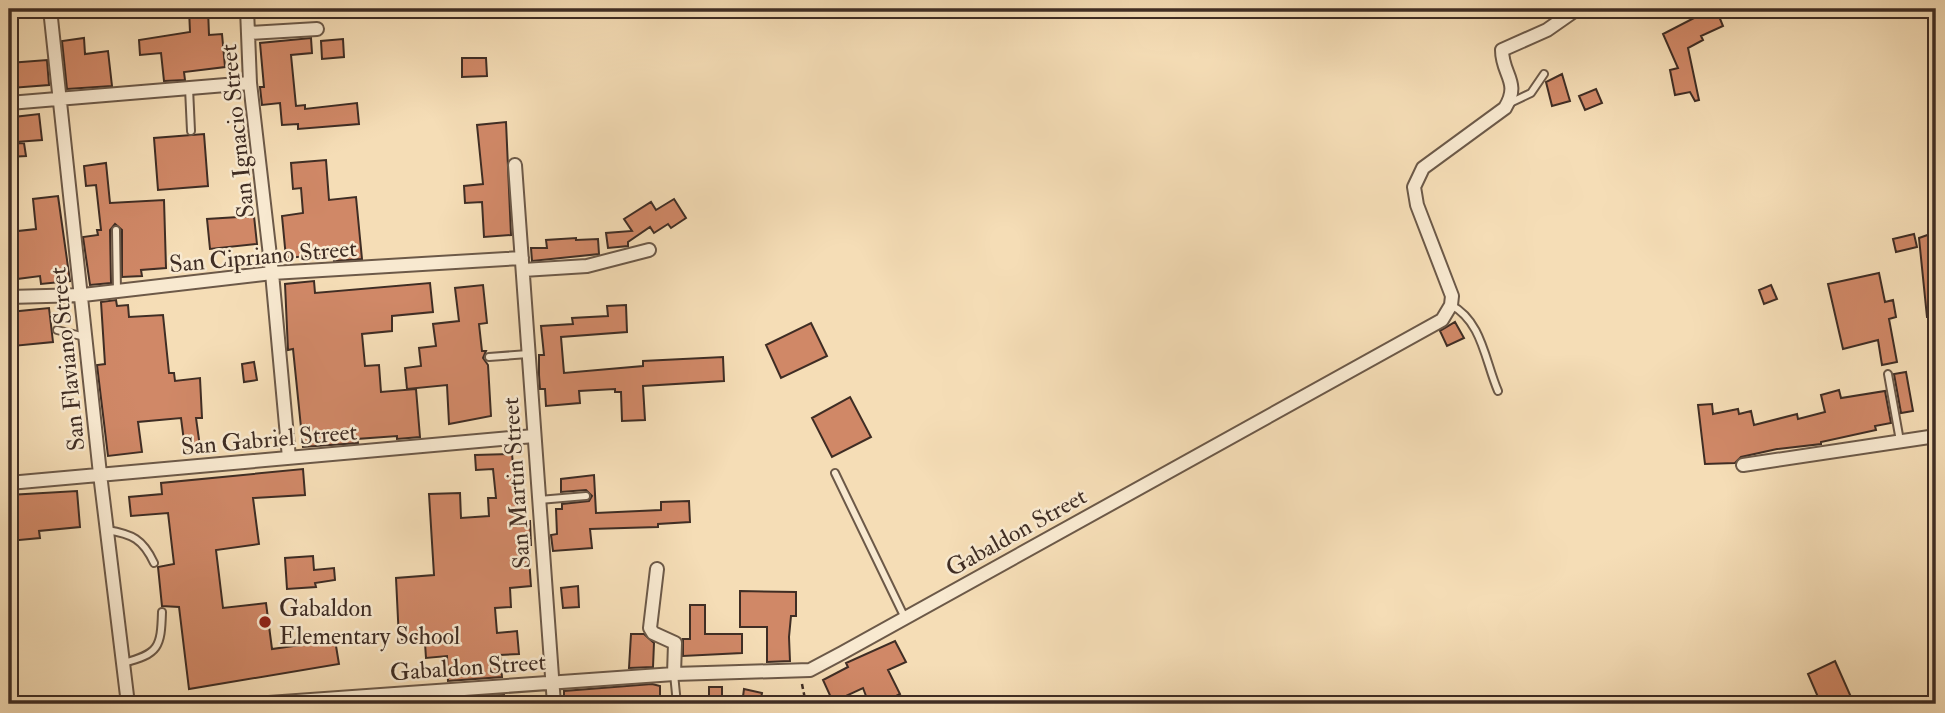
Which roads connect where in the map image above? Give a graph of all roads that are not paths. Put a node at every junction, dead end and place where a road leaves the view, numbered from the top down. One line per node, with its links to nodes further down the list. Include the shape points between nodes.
1 (50, 9): 9 (street, San Flaviano Street)
2 (247, 9): 5 (street, San Ignacio Street)
3 (1577, 9): 11 (street, via 1547,30 1502,50 1513,86)
4 (317, 29): 5 (street)
5 (248, 33): 7 (street, San Ignacio Street)
6 (1544, 74): 11 (lane, via 1531,93)
7 (250, 83): 8 (street); 17 (street, San Ignacio Street)
8 (189, 88): 9 (street); 12 (lane)
9 (58, 99): 10 (street); 19 (street, San Flaviano Street)
10 (9, 103)
11 (1508, 103): 21 (street, via 1415,179 1417,205 1452,296)
12 (191, 131)
13 (515, 165): 16 (street, San Martin Street)
14 (116, 230): 18 (lane)
15 (649, 250): 16 (street, San Cipriano Street, via 587,267)
16 (522, 264): 17 (street, San Cipriano Street); 24 (street, San Martin Street)
17 (272, 273): 18 (street, San Cipriano Street); 31 (street, San Ignacio Street)
18 (117, 291): 19 (street, San Cipriano Street)
19 (83, 295): 20 (street, San Cipriano Street); 23 (street, San Flaviano Street)
20 (9, 297)
21 (1451, 305): 27 (lane, via 1475,327); 42 (street, Gabaldon Street, via 1442,320)
22 (57, 330): 23 (lane)
23 (87, 337): 34 (street, San Flaviano Street)
24 (528, 354): 25 (lane); 28 (street, San Martin Street)
25 (489, 357)
26 (1888, 374): 30 (lane)
27 (1498, 391)
28 (534, 436): 31 (street, San Gabriel Street); 37 (street, San Martin Street)
29 (1936, 436): 30 (street)
30 (1900, 440): 32 (street)
31 (289, 458): 34 (street, San Gabriel Street)
32 (1743, 465)
33 (835, 473): 42 (lane)
34 (100, 474): 35 (street, San Gabriel Street); 38 (street, San Flaviano Street)
35 (9, 482)
36 (586, 496): 37 (lane)
37 (538, 500): 45 (street, San Martin Street)
38 (107, 530): 39 (lane, via 132,534 146,544); 43 (street, San Flaviano Street)
39 (154, 563)
40 (657, 569): 44 (street, via 650,628 675,643)
41 (162, 611): 43 (lane, via 157,648)
42 (905, 618): 44 (street, Gabaldon Street, via 821,664 799,671)
43 (123, 663): 47 (street, San Flaviano Street)
44 (674, 674): 45 (street, Gabaldon Street); 50 (lane)
45 (552, 682): 46 (street, Gabaldon Street); 49 (street, San Martin Street)
46 (316, 701): 48 (street, Gabaldon Street)
47 (128, 704)
48 (254, 704)
49 (554, 704)
50 (677, 704)

